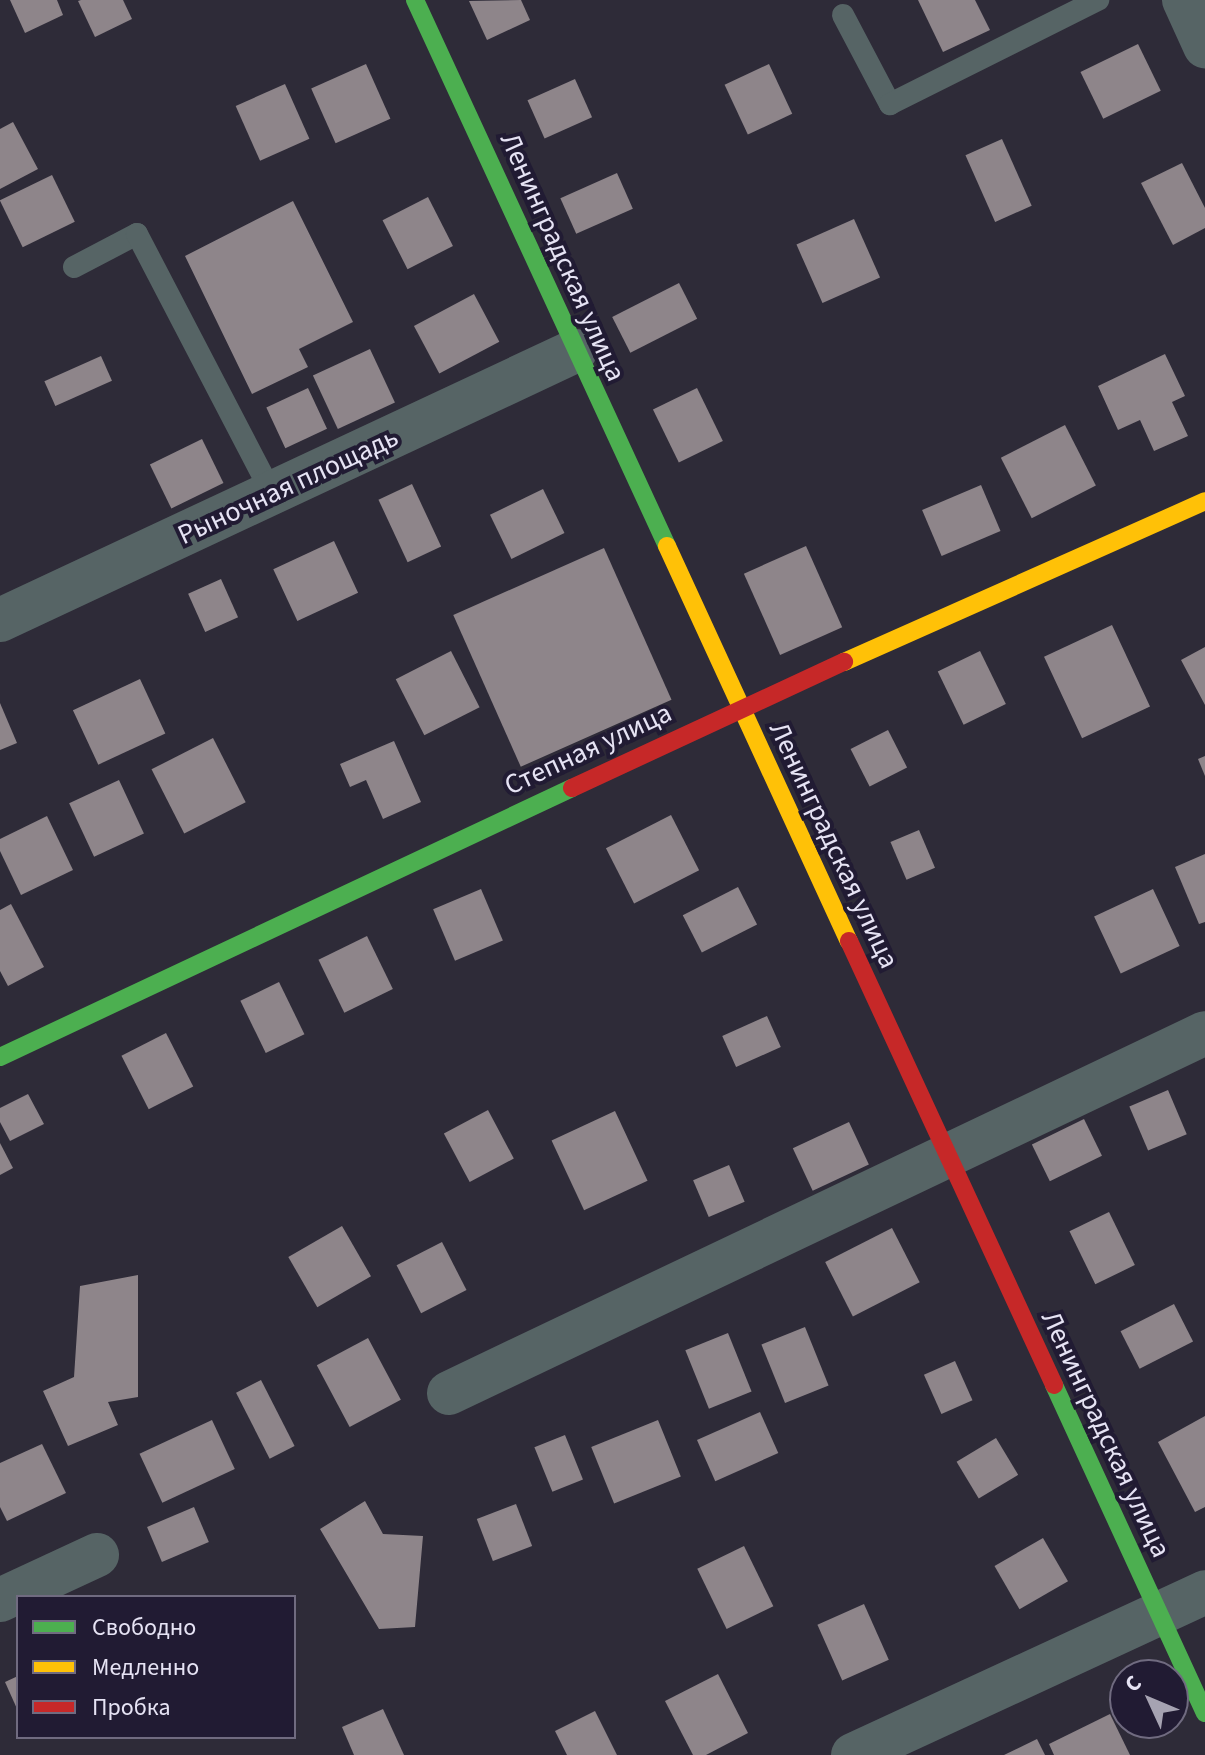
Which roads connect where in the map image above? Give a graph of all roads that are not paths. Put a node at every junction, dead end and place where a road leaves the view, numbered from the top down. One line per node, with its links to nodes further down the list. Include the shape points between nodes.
1 (415, 0): 7 (street, Ленинградская улица)
2 (1098, 0): 4 (lane, via 890,104)
3 (1184, 0): 5 (street)
4 (843, 15)
5 (1205, 46)
6 (74, 267): 8 (lane, via 137,234)
7 (575, 351): 8 (street, Рыночная площадь); 11 (street, Ленинградская улица)
8 (273, 495): 10 (street, Рыночная площадь)
9 (1205, 501): 11 (street, Степная улица)
10 (0, 620)
11 (740, 709): 13 (street, Степная улица); 14 (street, Ленинградская улица)
12 (1205, 1033): 14 (street)
13 (0, 1057)
14 (945, 1155): 15 (street); 19 (street, Ленинградская улица)
15 (449, 1393)
16 (97, 1555): 18 (street)
17 (1205, 1592): 19 (street)
18 (0, 1600)
19 (1158, 1613): 20 (street, Ленинградская улица); 21 (street)
20 (1205, 1713)
21 (853, 1755)

